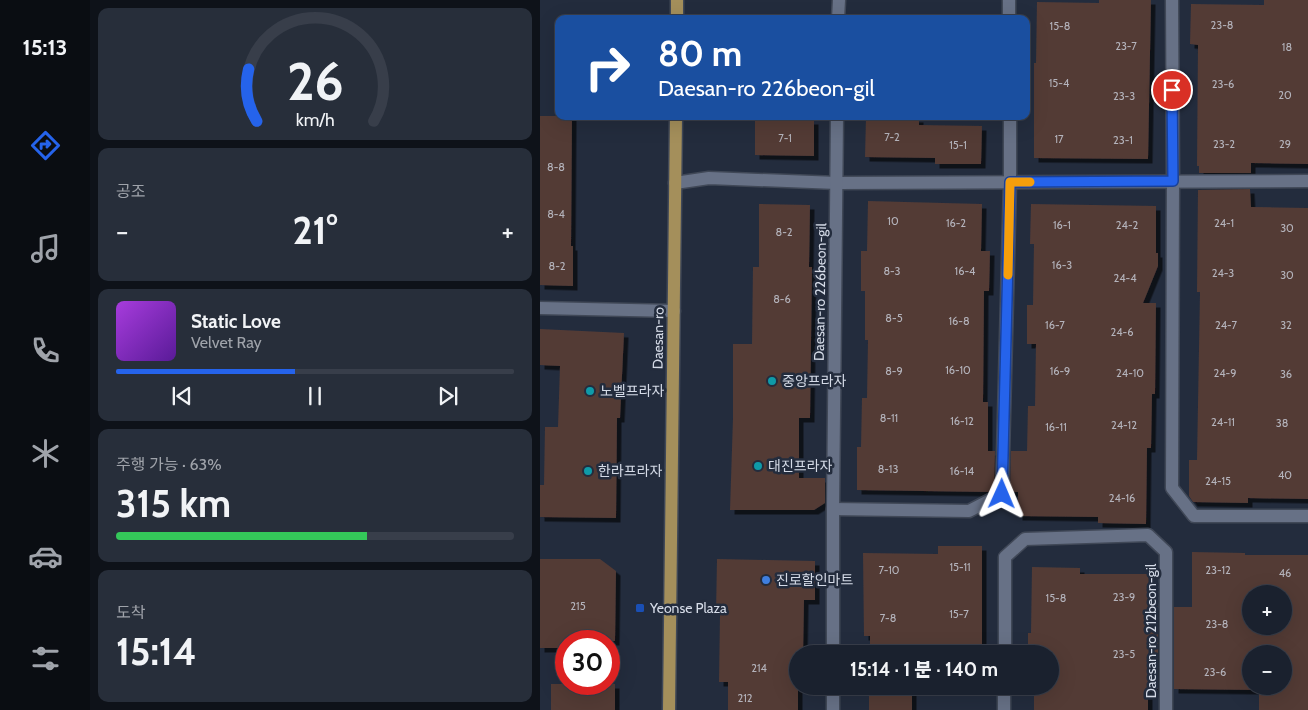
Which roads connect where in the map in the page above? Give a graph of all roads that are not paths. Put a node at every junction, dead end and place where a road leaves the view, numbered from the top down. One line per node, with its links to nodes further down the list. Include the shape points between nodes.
1 (677, 0): 5 (main road)
2 (839, 0): 6 (street)
3 (1009, 0): 7 (street)
4 (1172, 0): 11 (street)
5 (677, 15)
6 (838, 15)
7 (1009, 15)
8 (676, 120): 14 (main road, Daesan-ro)
9 (837, 120): 15 (street, Daesan-ro 226beon-gil)
10 (1010, 120): 13 (street)
11 (1173, 181): 12 (street); 13 (street); 19 (street, via 1172,488 1194,516)
12 (1308, 181)
13 (1010, 182): 15 (street); 18 (street, via 1002,494 969,512)
14 (675, 183): 15 (street, via 709,178); 17 (main road, Daesan-ro)
15 (837, 183): 18 (street, Daesan-ro 226beon-gil)
16 (540, 308): 17 (street)
17 (674, 311): 24 (main road, Daesan-ro)
18 (833, 509): 20 (street, Daesan-ro 226beon-gil)
19 (1308, 516)
20 (833, 645)
21 (1005, 645): 27 (street, Daesan-ro 212beon-gil, via 1006,557 1025,539 1148,535 1166,552)
22 (833, 695): 25 (street)
23 (1004, 695): 26 (street)
24 (669, 710)
25 (833, 710)
26 (1004, 710)
27 (1166, 710)

